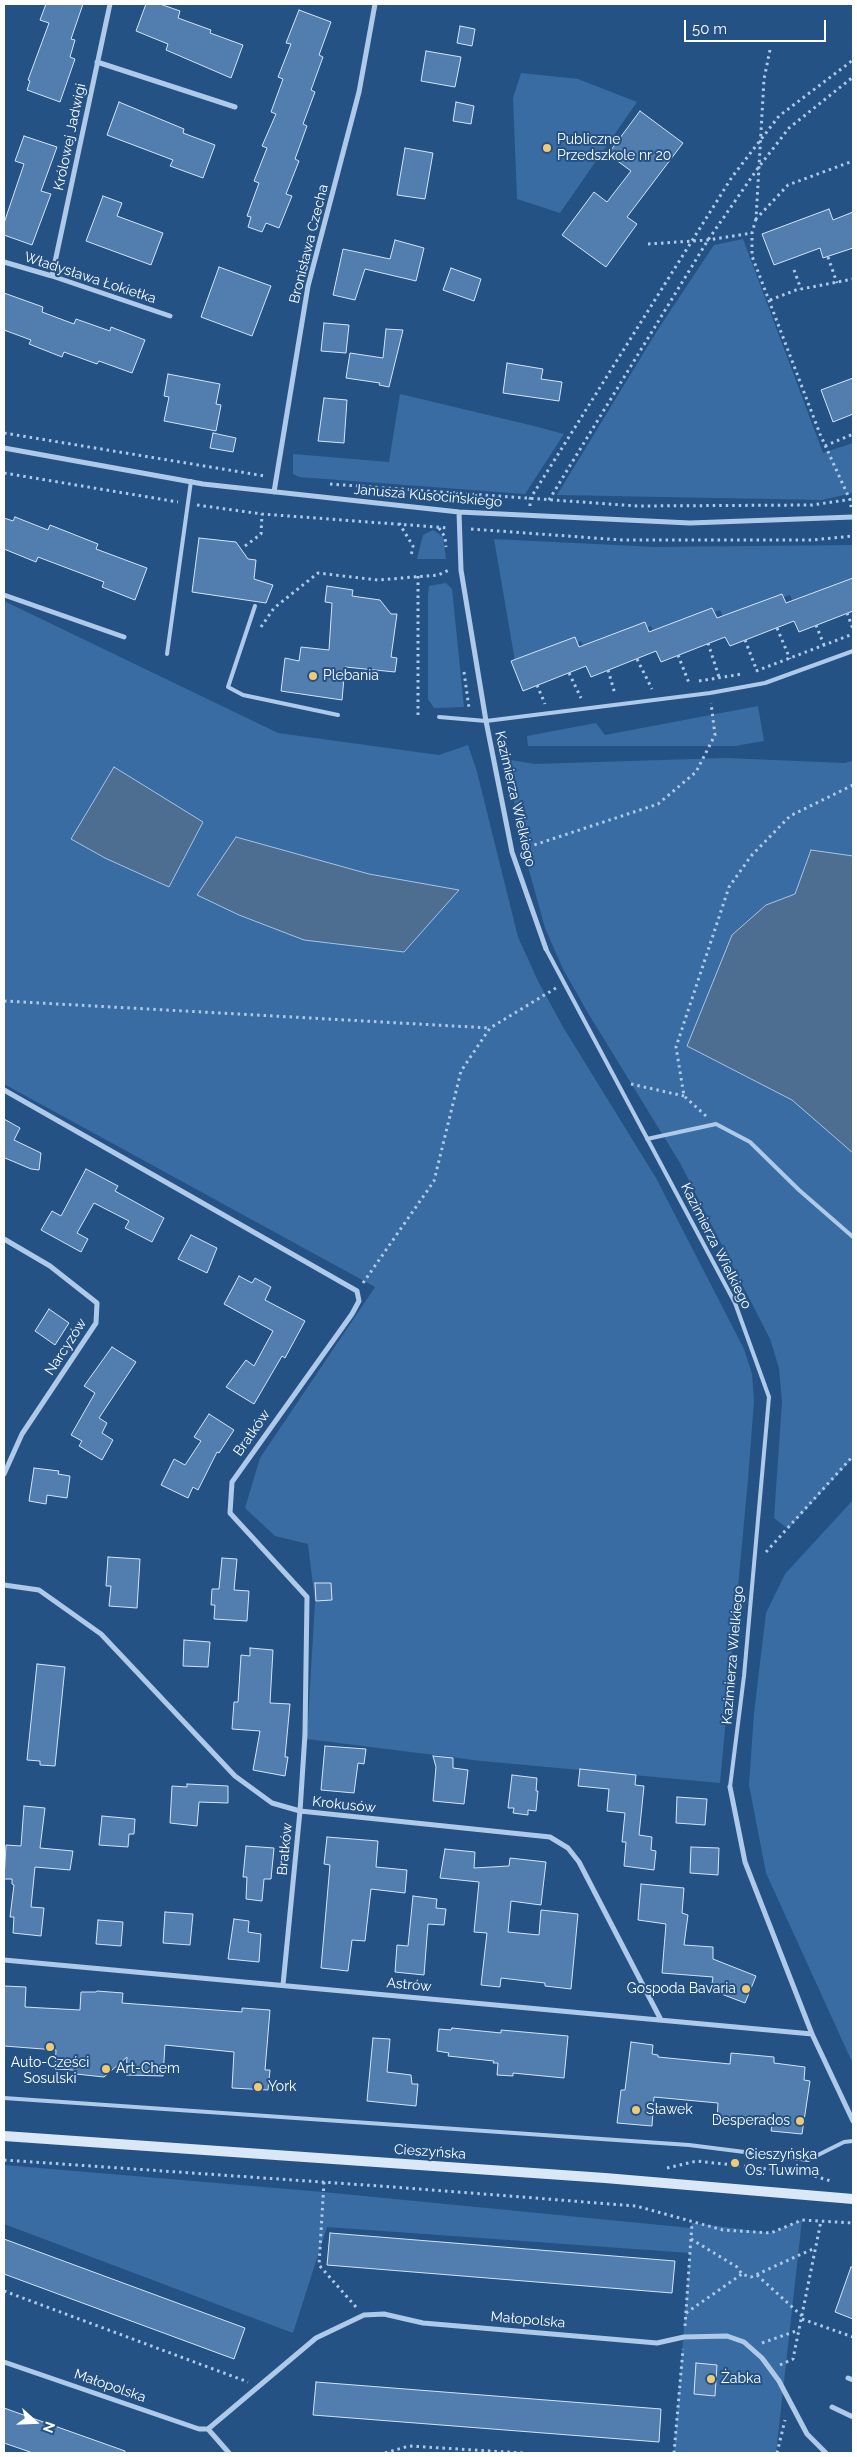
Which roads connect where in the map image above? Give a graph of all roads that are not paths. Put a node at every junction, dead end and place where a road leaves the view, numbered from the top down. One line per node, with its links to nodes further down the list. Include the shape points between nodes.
1 (110, 4): 3 (street, Królowej Jadwigi)
2 (375, 4): 10 (street, Bronisława Czecha, via 359,92 308,286)
3 (98, 62): 4 (street); 6 (street, Królowej Jadwigi)
4 (235, 107)
5 (4, 262): 6 (street, Władysława Łokietka)
6 (52, 276): 7 (street, Władysława Łokietka)
7 (170, 316)
8 (4, 448): 9 (street, Janusza Kusocińskiego)
9 (191, 481): 10 (street, Janusza Kusocińskiego); 17 (lane)
10 (274, 492): 11 (street, Janusza Kusocińskiego)
11 (459, 512): 12 (street, Janusza Kusocińskiego, via 690,524); 20 (street, Kazimierza Wielkiego, via 461,570)
12 (853, 517)
13 (4, 595): 15 (street)
14 (255, 606): 18 (lane, via 228,687 243,695)
15 (124, 637)
16 (853, 651): 20 (lane, via 765,683)
17 (167, 654)
18 (338, 715)
19 (439, 718): 20 (lane)
20 (486, 721): 21 (street, Kazimierza Wielkiego, via 512,852)
21 (546, 950): 23 (lane, Kazimierza Wielkiego)
22 (4, 1090): 29 (street, Bratków, via 357,1291 359,1301 352,1314 232,1482 230,1513 308,1597)
23 (647, 1139): 24 (lane, via 716,1124 750,1142); 28 (lane, Kazimierza Wielkiego, via 735,1303 769,1397 744,1676)
24 (853, 1237)
25 (4, 1239): 26 (street, Narcyzów, via 50,1266 97,1303 96,1323 22,1434)
26 (4, 1474)
27 (4, 1585): 29 (street, Krokusów, via 39,1590 102,1634 235,1776 272,1803)
28 (730, 1787): 33 (street, Kazimierza Wielkiego, via 745,1862)
29 (300, 1811): 31 (street, Bratków); 32 (street, Krokusów, via 550,1837 568,1848 579,1862)
30 (4, 1960): 31 (street, Astrów)
31 (283, 1985): 32 (street, Astrów)
32 (661, 2020): 33 (street, Astrów)
33 (812, 2034): 35 (street, Kazimierza Wielkiego)
34 (4, 2098): 37 (lane, via 689,2145 808,2160 844,2142)
35 (853, 2121)
36 (4, 2136): 38 (main road, Cieszyńska, via 605,2178)
37 (853, 2141)
38 (853, 2199)
39 (4, 2362): 42 (street, Małopolska, via 199,2429)
40 (832, 2407): 41 (street)
41 (853, 2417)
42 (208, 2429): 43 (street); 44 (street, Małopolska, via 316,2338 364,2315 384,2314 423,2323 657,2343 692,2336 726,2336 744,2342 770,2369 807,2434)
43 (230, 2453)
44 (826, 2453)

